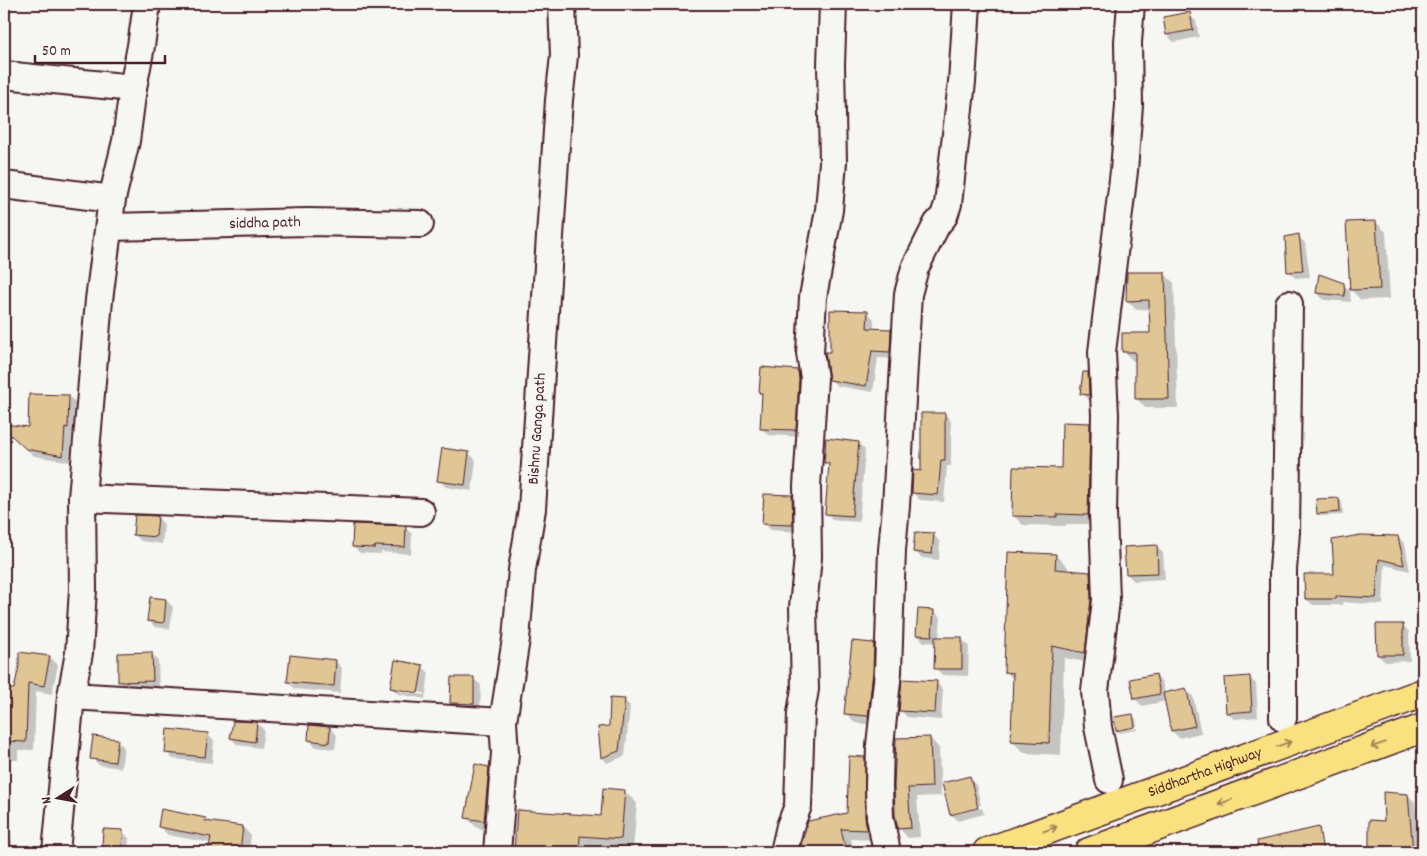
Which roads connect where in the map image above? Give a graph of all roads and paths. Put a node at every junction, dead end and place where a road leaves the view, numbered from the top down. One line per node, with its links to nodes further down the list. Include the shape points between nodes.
1 (147, 4): 7 (street)
2 (562, 4): 18 (street, Bishnu Ganga path, via 564,56 532,509)
3 (833, 4): 23 (street, via 832,172 829,210 813,297 810,353 814,378 807,486 808,557 803,607 805,689 798,806)
4 (967, 4): 24 (street, via 948,204 915,268 908,294 888,672 880,745 880,817)
5 (1131, 4): 20 (street, via 1124,171 1102,352 1106,600 1095,691 1098,727)
6 (4, 75): 7 (street)
7 (133, 88): 9 (street, via 126,141)
8 (4, 185): 9 (street)
9 (112, 199): 11 (street)
10 (420, 224): 11 (street, siddha path, via 308,222)
11 (110, 227): 13 (street, via 99,300)
12 (1289, 304): 17 (street, via 1283,570)
13 (82, 498): 14 (street); 16 (street, via 83,598 79,654)
14 (421, 512)
15 (1423, 693): 25 (highway, Siddhartha Highway, one-way to 15)
16 (71, 696): 18 (street); 21 (street)
17 (1284, 718)
18 (503, 722): 22 (street, Bishnu Ganga path, via 505,754)
19 (1423, 728): 26 (highway, one-way to 26)
20 (1109, 780)
21 (56, 852)
22 (497, 852)
23 (784, 852)
24 (887, 852)
25 (987, 852)
26 (1089, 852)

